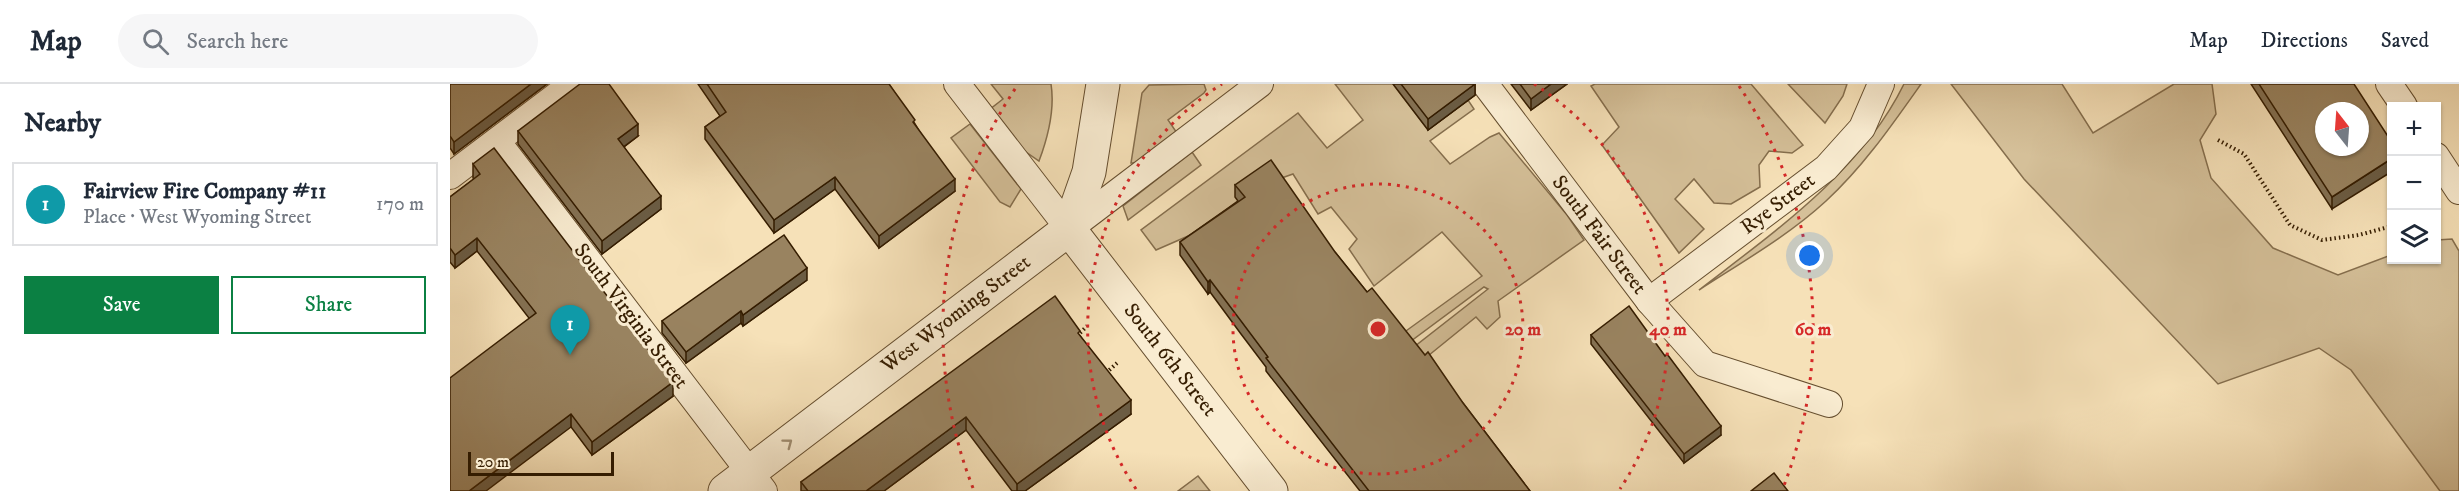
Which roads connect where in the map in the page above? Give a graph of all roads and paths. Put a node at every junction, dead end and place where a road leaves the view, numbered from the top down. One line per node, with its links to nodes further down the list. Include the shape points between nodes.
1 (572, 84): 10 (lane)
2 (957, 84): 15 (lane)
3 (1103, 84): 15 (street, via 1089,172)
4 (1485, 84): 16 (lane, South Fair Street)
5 (1881, 84): 16 (lane, Rye Street, via 1862,128 1826,168)
6 (2389, 84): 8 (lane)
7 (1250, 87): 15 (lane)
8 (2401, 102)
9 (2218, 140): 14 (path, via 2244,154 2290,225 2322,240)
10 (497, 141): 12 (lane); 22 (lane, South Virginia Street)
11 (2441, 164): 13 (lane)
12 (450, 176)
13 (2459, 191)
14 (2387, 227)
15 (1069, 229): 22 (street, West Wyoming Street, one-way to 15); 23 (street, South 6th Street)
16 (1649, 301): 21 (lane, South Fair Street, via 1705,364)
17 (1087, 326): 18 (path)
18 (1075, 337)
19 (1117, 363): 20 (path)
20 (1100, 379)
21 (1829, 404)
22 (747, 485)
23 (1271, 491)

